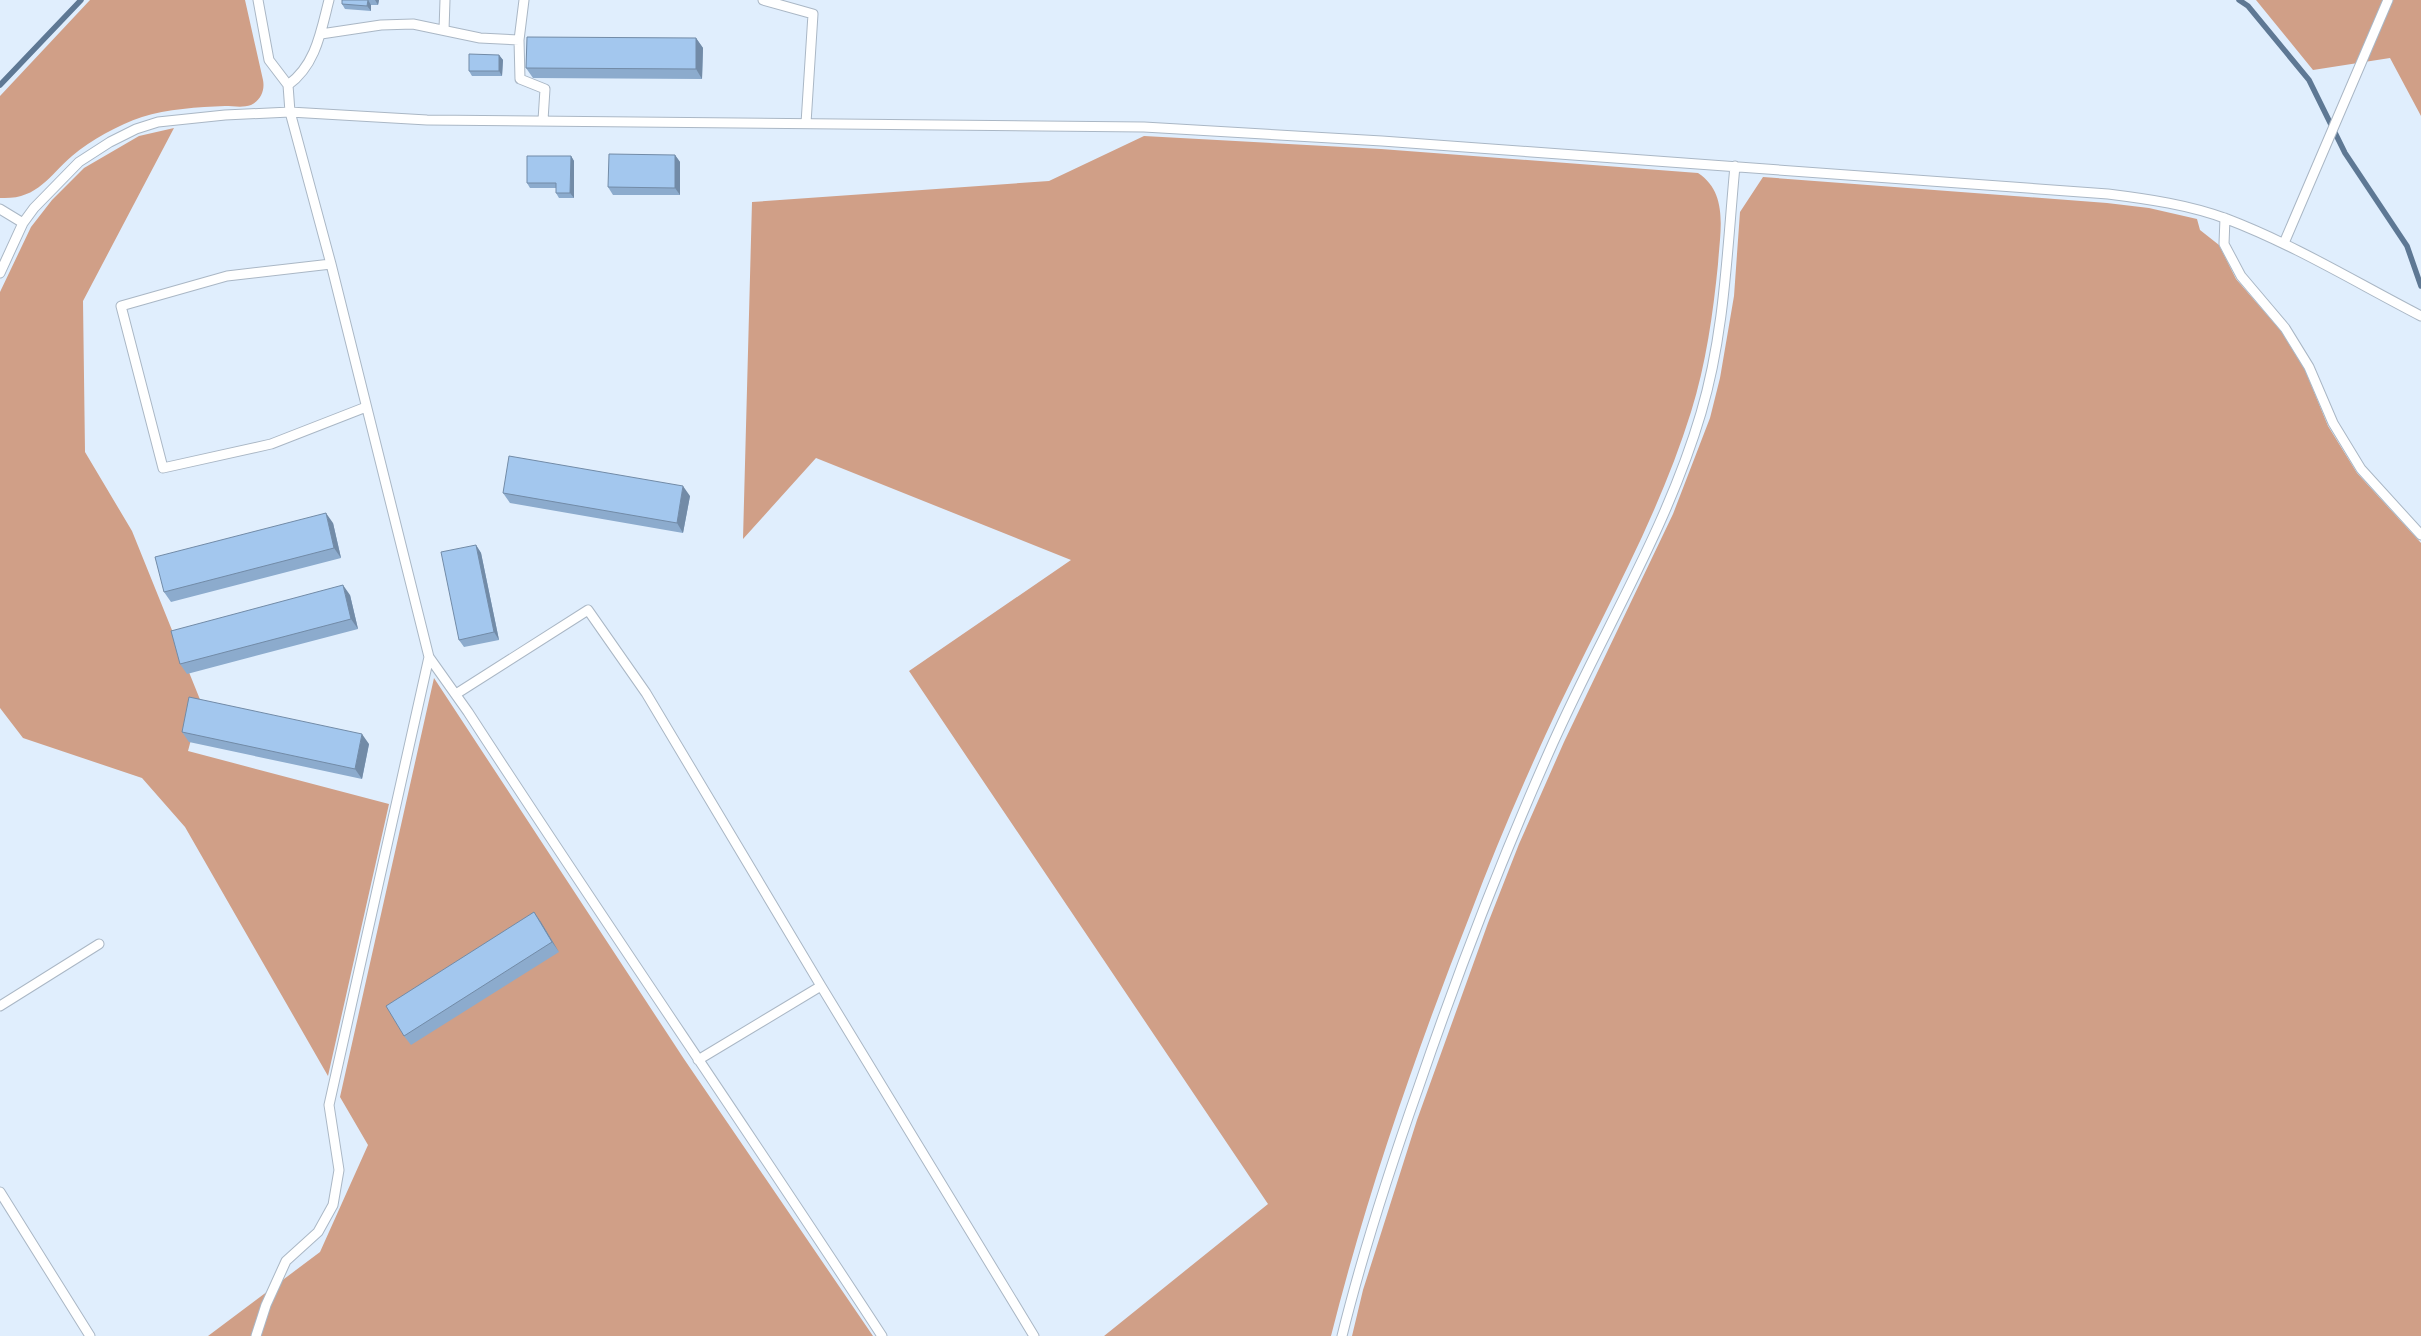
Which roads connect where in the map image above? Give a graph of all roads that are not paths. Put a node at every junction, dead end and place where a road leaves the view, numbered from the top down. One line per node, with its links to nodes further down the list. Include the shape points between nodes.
1 (258, 0): 10 (lane, via 269,60)
2 (329, 0): 8 (lane)
3 (445, 0): 7 (lane)
4 (524, 0): 9 (lane)
5 (763, 0): 13 (lane, via 813,14)
6 (2388, 0): 18 (lane)
7 (444, 30): 8 (lane, via 397,24); 9 (lane, via 480,38)
8 (321, 34): 10 (lane, via 314,55)
9 (519, 40): 12 (lane, via 520,79 545,89)
10 (288, 85): 11 (lane)
11 (290, 112): 12 (lane, via 427,120); 17 (lane, via 201,116 158,122 136,129 79,162 46,194); 19 (lane)
12 (543, 120): 13 (lane)
13 (806, 123): 14 (lane, via 1144,127)
14 (1735, 166): 16 (lane, via 2108,194 2150,199); 35 (lane, via 1725,294 1700,415 1664,510 1555,738 1479,919 1408,1117 1354,1287)
15 (0, 209): 17 (lane)
16 (2225, 218): 18 (lane); 23 (lane, via 2224,244 2240,276 2285,328 2310,367 2333,423 2361,469)
17 (23, 223): 20 (lane)
18 (2284, 243): 21 (lane)
19 (331, 264): 22 (lane); 22 (lane, via 227,276 121,306 162,468 271,444)
20 (0, 274)
21 (2421, 316)
22 (366, 407): 24 (lane)
23 (2421, 535)
24 (429, 657): 25 (lane); 32 (lane, via 329,1105 338,1153 338,1188 330,1212 318,1232 286,1262)
25 (456, 694): 27 (lane, via 588,610 646,693); 29 (lane)
26 (99, 944): 28 (lane)
27 (821, 986): 29 (lane); 34 (lane)
28 (0, 1006)
29 (698, 1060): 33 (lane)
30 (0, 1192): 31 (lane)
31 (90, 1336)
32 (256, 1336)
33 (882, 1336)
34 (1034, 1336)
35 (1342, 1336)

